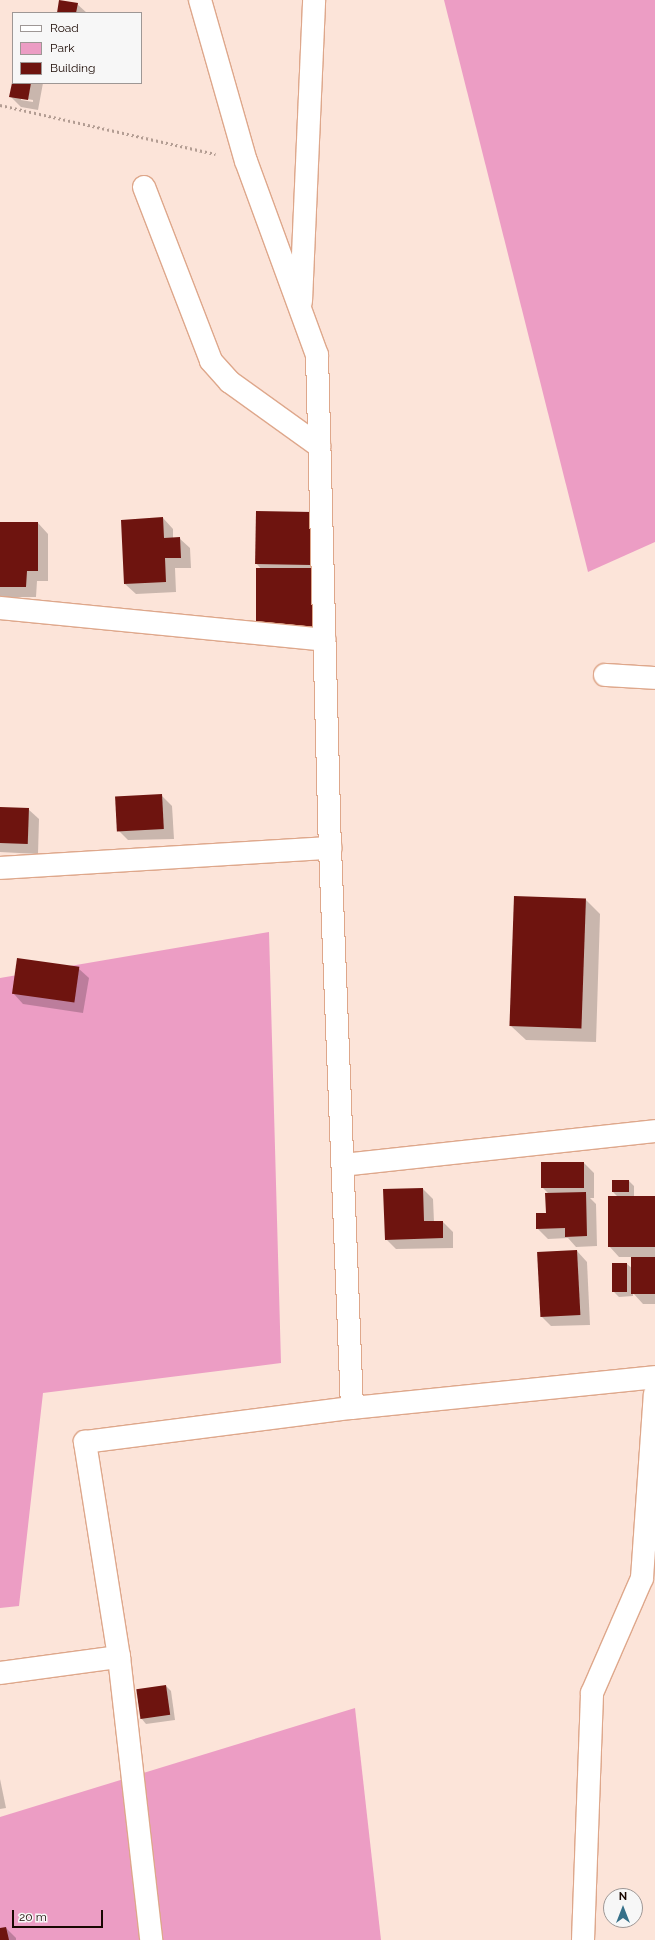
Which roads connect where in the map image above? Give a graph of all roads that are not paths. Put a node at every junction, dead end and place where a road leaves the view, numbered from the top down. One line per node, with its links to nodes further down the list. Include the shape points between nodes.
1 (200, 0): 4 (street, via 246,161)
2 (314, 0): 4 (street)
3 (144, 187): 5 (street, via 210,361 230,382)
4 (301, 310): 5 (street, via 317,355)
5 (320, 446): 7 (street)
6 (0, 608): 7 (street)
7 (324, 640): 10 (street)
8 (605, 675): 9 (street)
9 (655, 678)
10 (330, 848): 11 (street); 13 (street)
11 (0, 868)
12 (655, 1131): 13 (street)
13 (343, 1165): 16 (street)
14 (655, 1377): 16 (street)
15 (655, 1394): 20 (street, via 642,1578 592,1693)
16 (352, 1408): 17 (street, via 85,1442)
17 (119, 1657): 18 (street); 19 (street)
18 (0, 1674)
19 (151, 1940)
20 (583, 1940)

